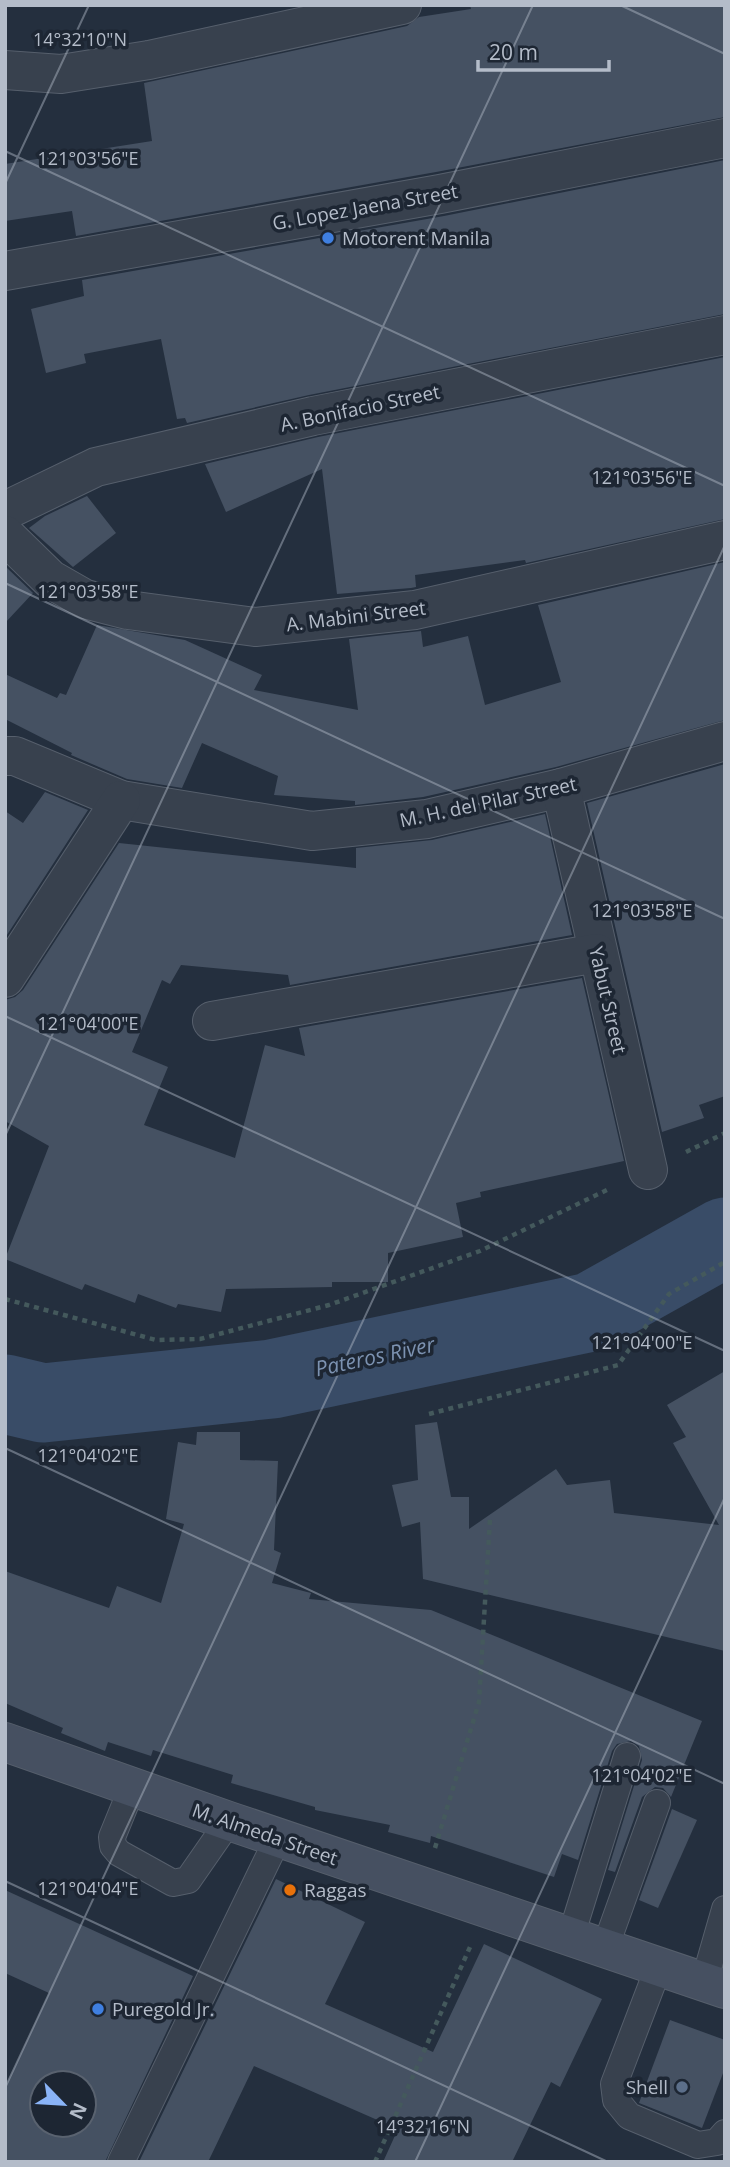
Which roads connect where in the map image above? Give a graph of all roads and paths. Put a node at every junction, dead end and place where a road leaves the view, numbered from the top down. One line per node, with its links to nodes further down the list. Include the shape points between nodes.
1 (402, 5): 2 (street, via 149,60 74,72)
2 (5, 70)
3 (725, 138): 4 (street, G. Lopez Jaena Street)
4 (5, 271)
5 (725, 335): 6 (street, A. Bonifacio Street, via 313,416 96,467)
6 (5, 511)
7 (5, 536): 8 (street, A. Mabini Street, via 50,579 85,599 128,610 256,628 415,610)
8 (725, 540)
9 (725, 741): 11 (street, M. H. del Pilar Street)
10 (5, 756): 12 (street, M. H. del Pilar Street)
11 (561, 789): 12 (street, M. H. del Pilar Street, via 426,819 312,831); 13 (street, Yabut Street)
12 (121, 800): 14 (street)
13 (597, 953): 15 (street); 17 (street, Yabut Street)
14 (5, 978)
15 (212, 1021)
16 (725, 1133): 17 (path)
17 (648, 1170): 19 (path, via 480,1251 329,1305 200,1339 156,1340)
18 (725, 1262): 20 (path, via 669,1294 618,1365)
19 (5, 1300)
20 (429, 1414)
21 (490, 1519): 28 (path, via 479,1702)
22 (5, 1742): 24 (main road, M. Almeda Street)
23 (627, 1756): 30 (lane)
24 (132, 1787): 26 (main road, M. Almeda Street); 26 (lane, via 113,1846 173,1883 188,1880)
25 (657, 1803): 30 (lane)
26 (229, 1821): 27 (main road, M. Almeda Street)
27 (278, 1838): 28 (main road, M. Almeda Street); 35 (lane)
28 (423, 1888): 30 (main road, M. Almeda Street)
29 (725, 1909): 33 (lane)
30 (588, 1942): 32 (main road, M. Almeda Street)
31 (468, 1953): 36 (path)
32 (659, 1966): 33 (main road, M. Almeda Street); 34 (lane, via 614,2084 616,2100 629,2116 698,2145 717,2142)
33 (714, 1986)
34 (725, 2133)
35 (121, 2162)
36 (375, 2162)

